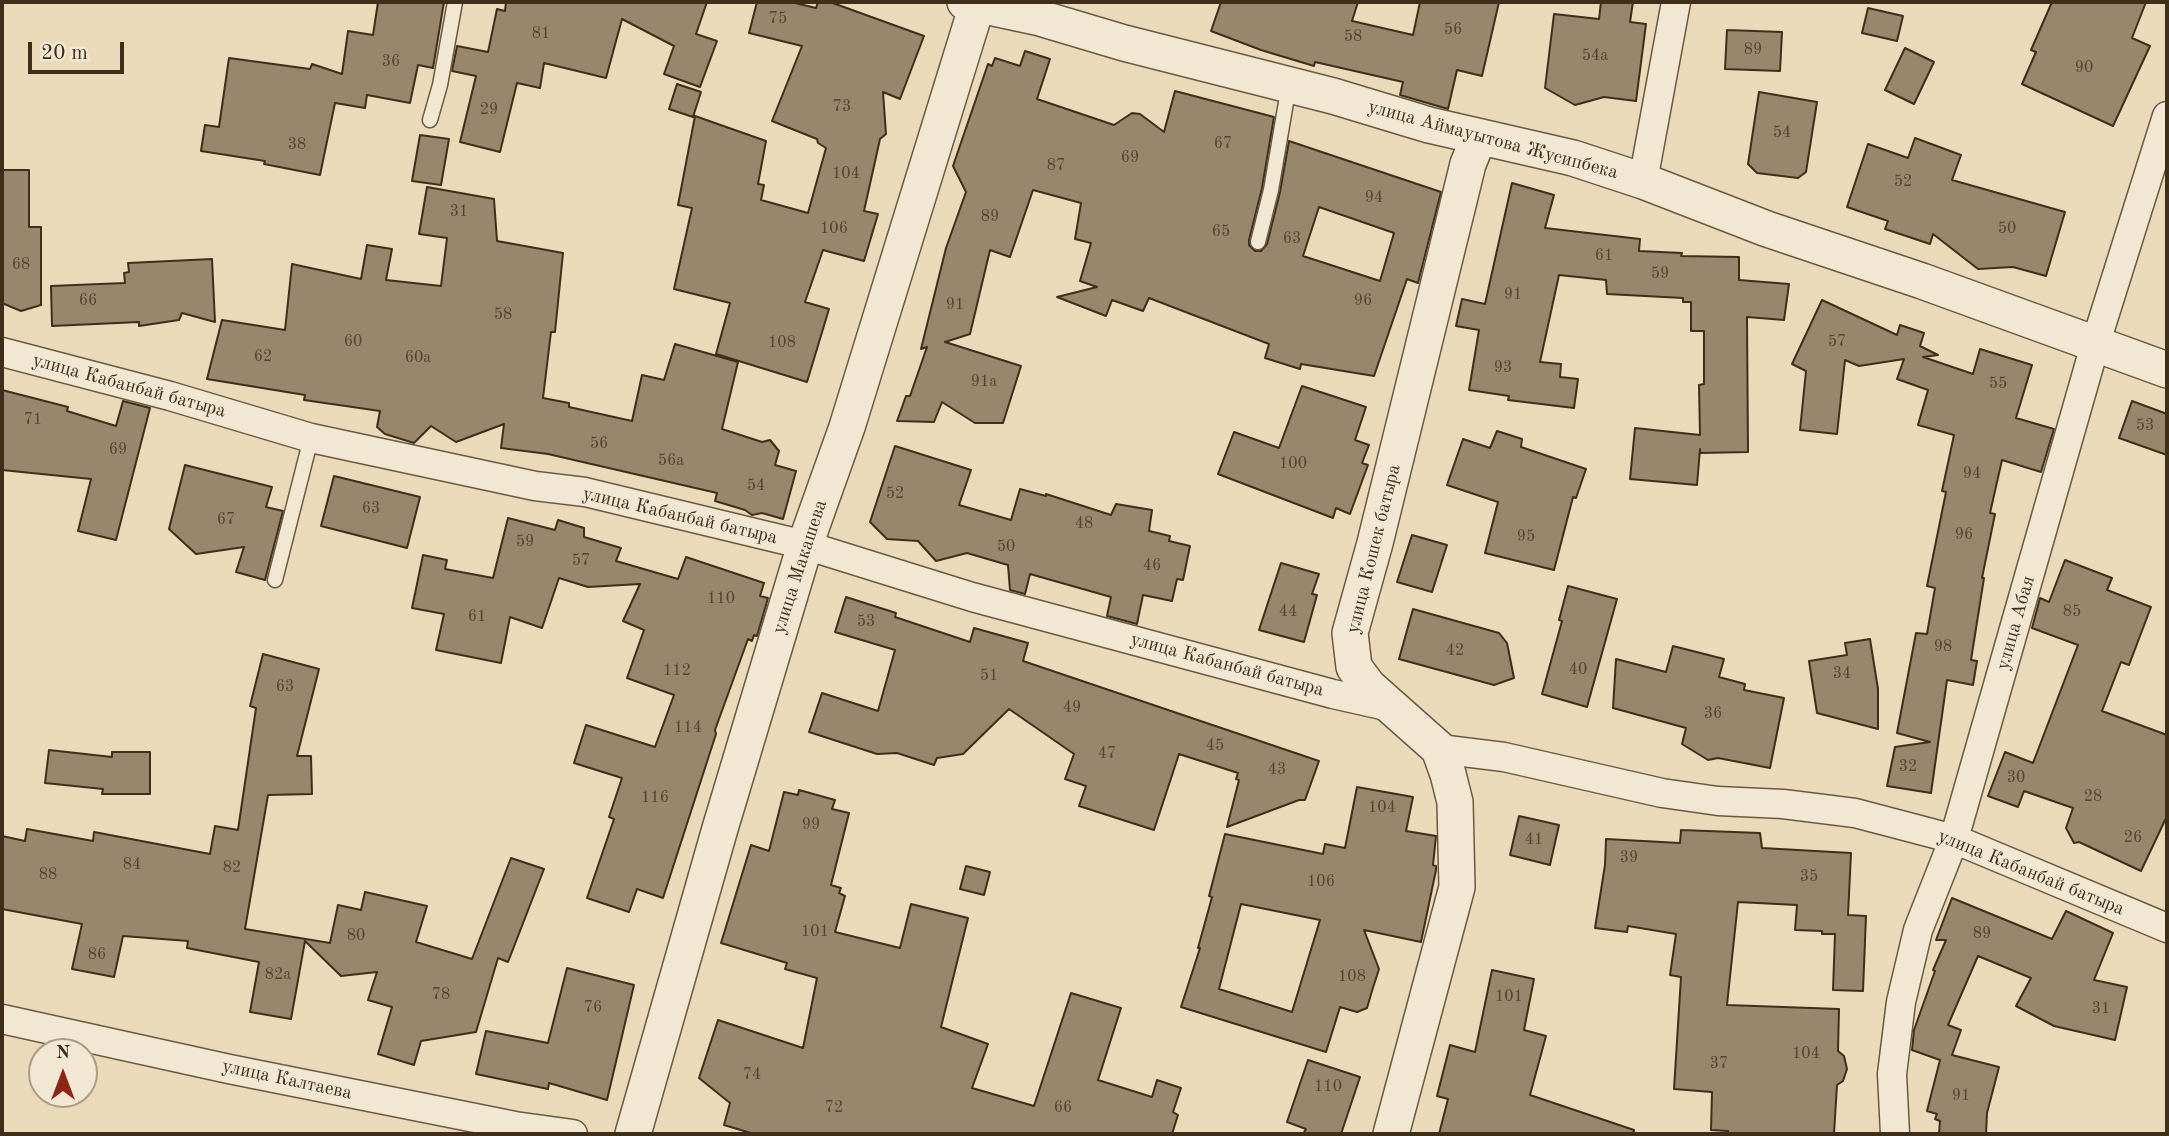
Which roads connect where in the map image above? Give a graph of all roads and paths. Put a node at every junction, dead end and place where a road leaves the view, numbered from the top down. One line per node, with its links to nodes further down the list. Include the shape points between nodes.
1 (455, 2): 6 (lane)
2 (1676, 2): 8 (street)
3 (973, 3): 4 (street, улица Аймауытова Жусипбека); 14 (street, улица Макашева, via 852,414)
4 (1289, 85): 7 (street, улица Аймауытова Жусипбека); 9 (lane)
5 (2167, 116): 10 (street, улица Абая)
6 (430, 120)
7 (1479, 137): 8 (street, улица Аймауытова Жусипбека, via 1573,158); 16 (street, улица Кошек батыра, via 1468,164 1350,633 1354,667 1368,686)
8 (1643, 181): 10 (street, улица Аймауытова Жусипбека)
9 (1258, 242)
10 (2095, 345): 12 (street, улица Аймауытова Жусипбека); 18 (street, улица Абая)
11 (2, 352): 13 (street, улица Кабанбай батыра)
12 (2167, 370)
13 (311, 439): 14 (street, улица Кабанбай батыра, via 535,486 585,492); 15 (lane)
14 (805, 545): 16 (street, улица Кабанбай батыра, via 972,597); 22 (street, улица Макашева)
15 (275, 580)
16 (1395, 708): 17 (street, улица Кошек батыра)
17 (1439, 749): 18 (street, улица Кабанбай батыра, via 1504,757 1662,793 1855,813); 23 (street, улица Кошек батыра, via 1455,802 1457,887)
18 (1954, 839): 19 (street, улица Кабанбай батыра); 24 (street, улица Абая, via 1918,930 1901,1002 1892,1074)
19 (2167, 928)
20 (2, 1019): 21 (street, улица Калтаева, via 514,1126)
21 (573, 1134)
22 (632, 1134)
23 (1391, 1134)
24 (1895, 1134)

